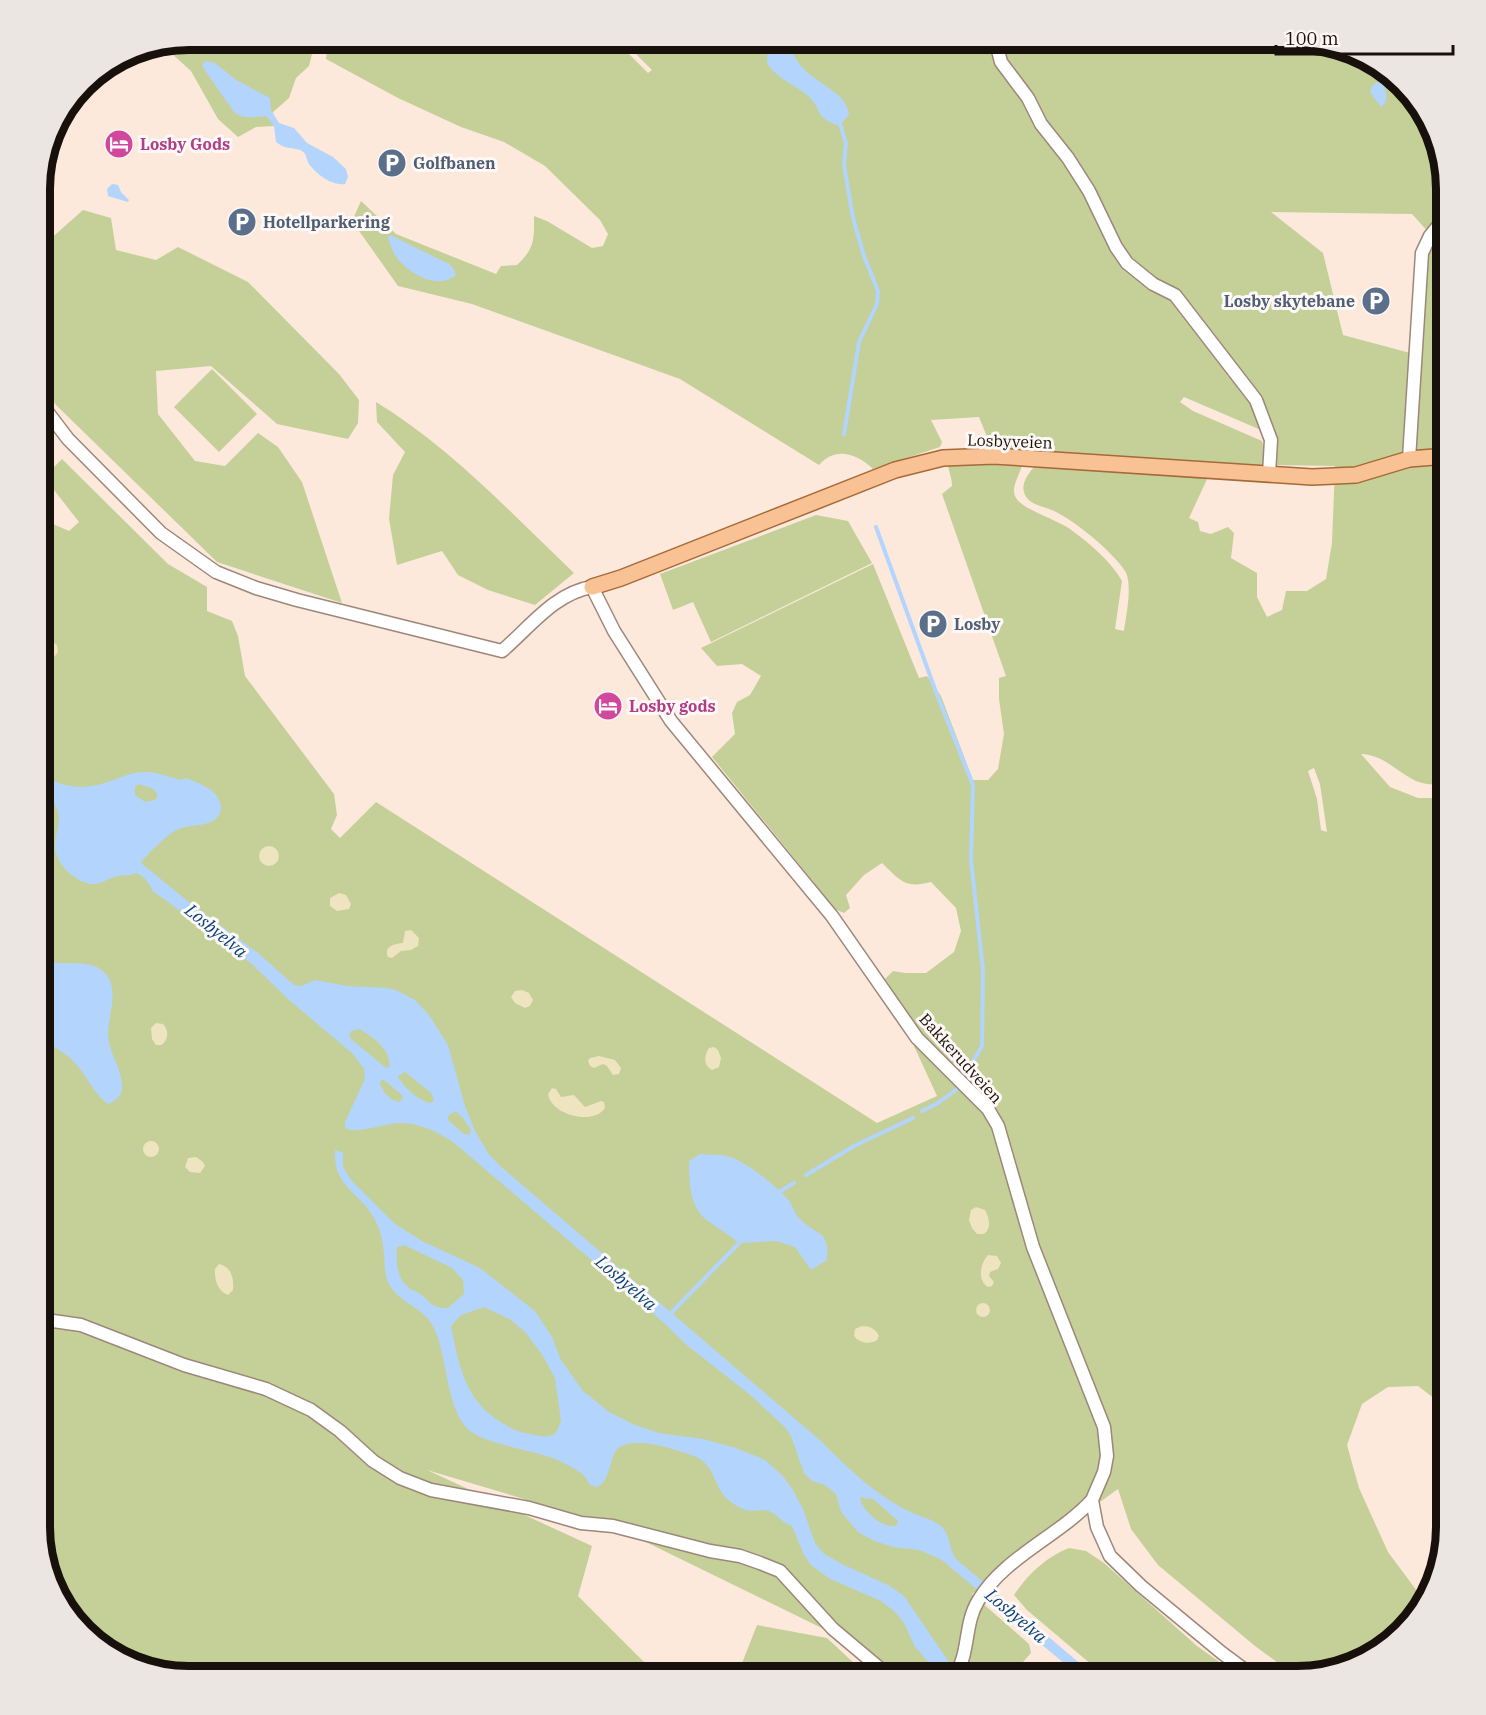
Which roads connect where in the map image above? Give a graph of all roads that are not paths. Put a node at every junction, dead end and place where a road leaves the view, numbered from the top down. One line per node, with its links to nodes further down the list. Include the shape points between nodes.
1 (998, 50): 6 (street, via 1001,62 1028,98 1041,124 1089,191 1127,263 1153,284 1175,295 1256,400 1271,440)
2 (1436, 229): 5 (street, via 1422,254)
3 (50, 415): 7 (street, via 161,533 216,572 256,588 502,651 561,597)
4 (1436, 457): 5 (main road, Losbyveien)
5 (1409, 459): 6 (main road, Losbyveien, via 1356,475)
6 (1269, 474): 7 (main road, Losbyveien, via 994,456 943,458 895,470)
7 (592, 587): 9 (street, Bakkerudveien, via 614,631 671,721 832,916 917,1038 988,1109 998,1126 1033,1247 1104,1427 1107,1456)
8 (50, 1321): 10 (street, via 81,1325 184,1365 266,1389 311,1410 400,1478 431,1490 631,1530 740,1556 780,1571 833,1629)
9 (1092, 1500): 11 (street, via 1024,1554 981,1596); 12 (street, via 1097,1527 1110,1556)
10 (877, 1666)
11 (959, 1666)
12 (1240, 1666)

